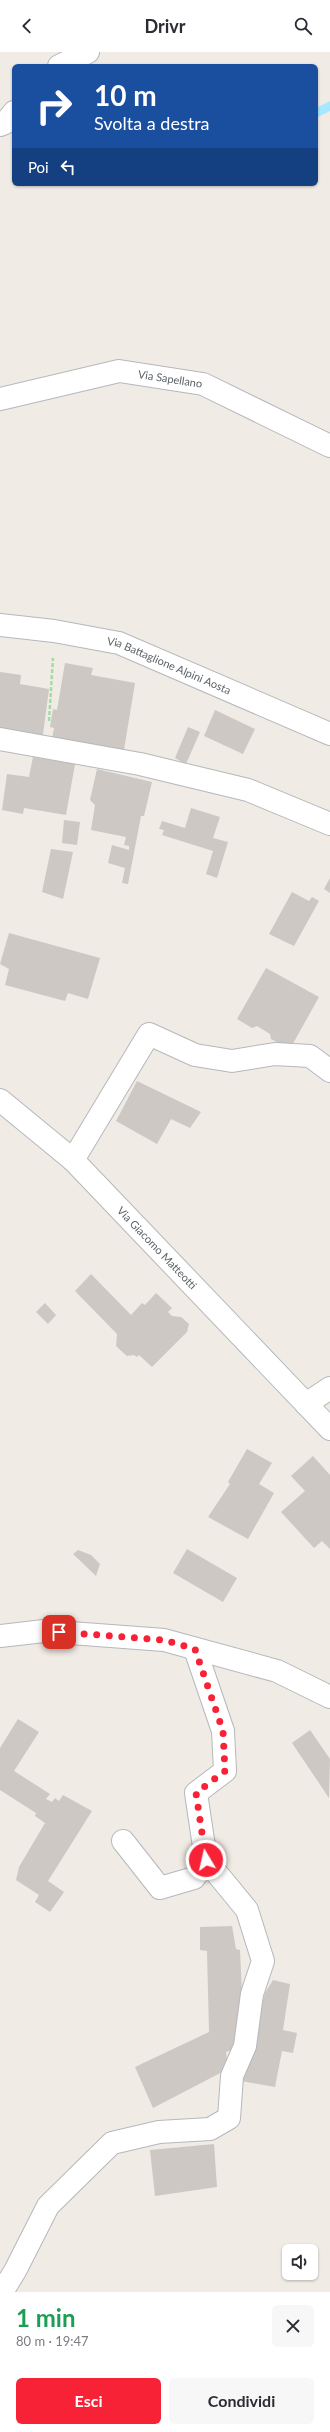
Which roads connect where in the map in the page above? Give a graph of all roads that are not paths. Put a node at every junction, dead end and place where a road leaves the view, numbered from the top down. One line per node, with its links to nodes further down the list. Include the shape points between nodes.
1 (88, 52): 2 (street)
2 (63, 64)
3 (12, 114): 4 (street)
4 (0, 125)
5 (0, 399): 6 (street, Via Sapellano, via 119,371 203,384)
6 (330, 446)
7 (0, 625): 8 (street, Via Battaglione Alpini Aosta, via 54,631 119,643)
8 (330, 734)
9 (0, 739): 10 (street, via 140,764 248,790)
10 (330, 824)
11 (330, 1071): 13 (street, via 310,1056 275,1054 232,1061 195,1055 149,1034)
12 (0, 1100): 13 (street, Via Giacomo Matteotti)
13 (73, 1160): 15 (street, Via Giacomo Matteotti)
14 (330, 1388): 15 (street)
15 (306, 1404): 16 (street, Via Giacomo Matteotti)
16 (330, 1429)
17 (0, 1636): 18 (street, via 44,1631 164,1640)
18 (195, 1649): 19 (street, via 277,1671); 21 (street, via 223,1731 225,1771 196,1793)
19 (330, 1697)
20 (123, 1841): 21 (street, via 160,1888 194,1878)
21 (206, 1860): 22 (street, via 247,1910 263,1960 252,1994 245,2046 232,2076 229,2118 210,2129 159,2132 112,2143 48,2206)
22 (2, 2292)

